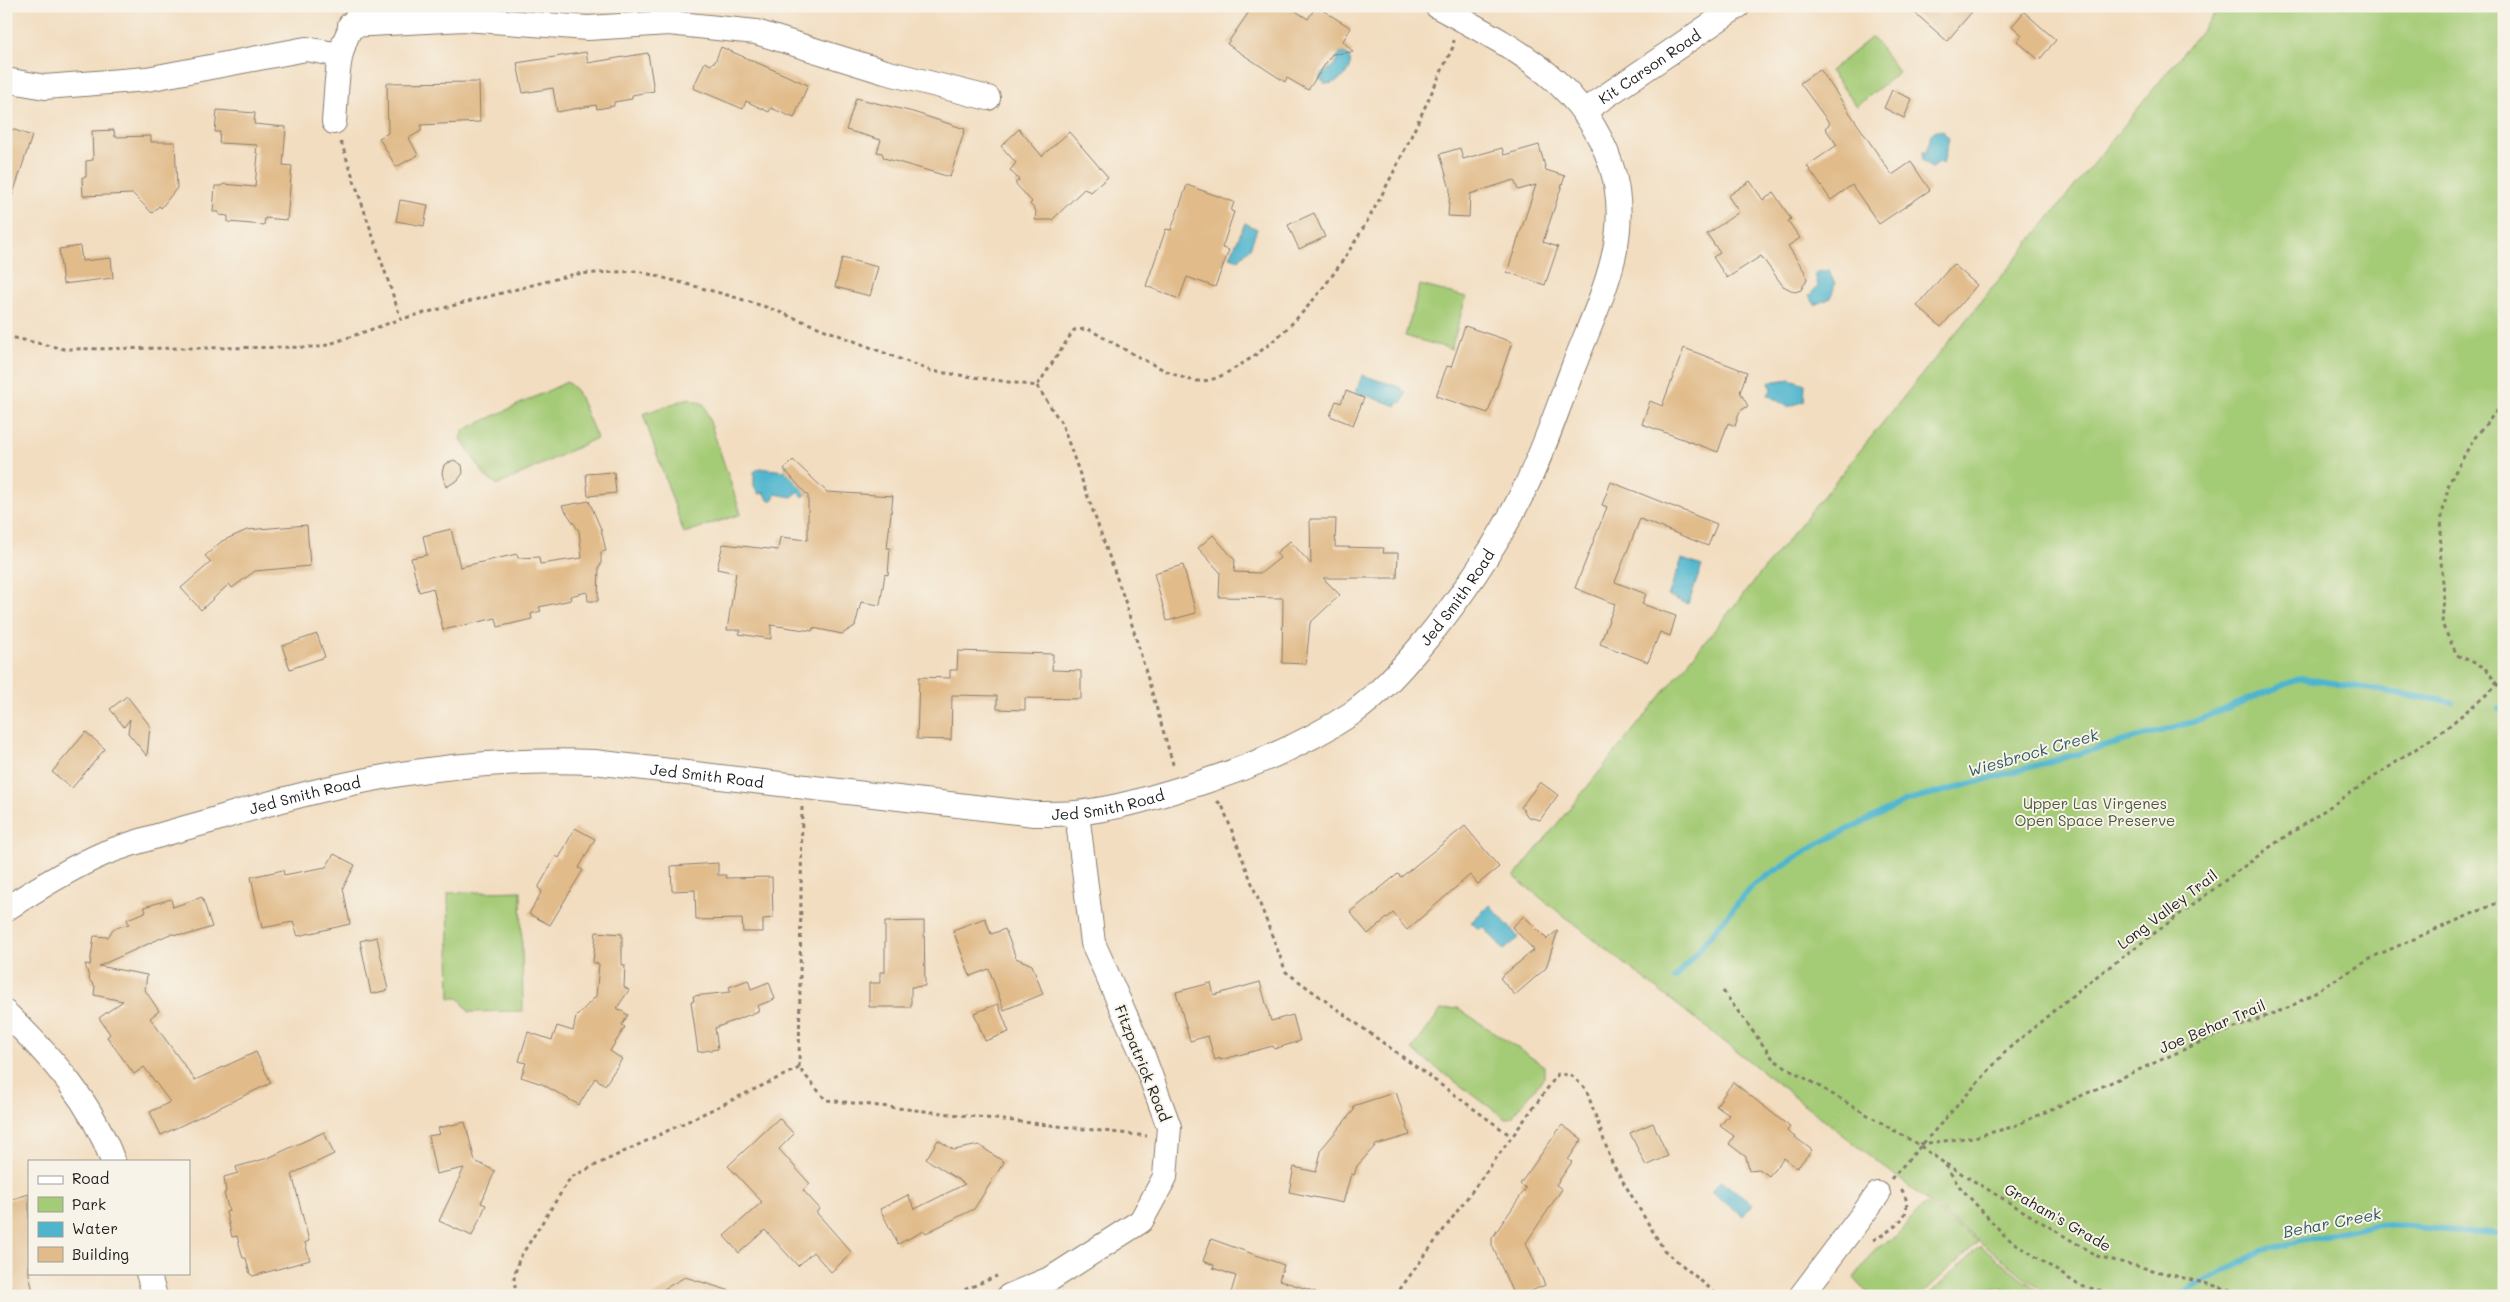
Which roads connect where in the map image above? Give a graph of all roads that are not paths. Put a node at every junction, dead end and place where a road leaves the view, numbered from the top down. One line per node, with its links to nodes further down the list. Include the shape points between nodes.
1 (364, 6): 4 (street)
2 (1437, 6): 8 (street, Jed Smith Road, via 1531,59 1558,81)
3 (1738, 6): 8 (street, Kit Carson Road)
4 (350, 26): 5 (street); 7 (street, via 464,19 588,28 669,23 756,32 885,72)
5 (340, 55): 6 (street, via 306,49 148,79 44,87); 9 (street)
6 (6, 80)
7 (988, 98)
8 (1584, 111): 10 (street, Jed Smith Road, via 1611,164 1618,194 1620,224 1608,284 1542,451 1514,509 1448,614 1401,669 1355,711 1304,740 1244,769 1146,799)
9 (334, 122)
10 (1077, 813): 11 (street, Jed Smith Road, via 1034,814 594,762 484,763 374,777 256,806 106,853 52,879); 16 (street, Fitzpatrick Road, via 1093,943 1142,1054 1169,1127 1165,1177 1141,1221 1052,1278)
11 (6, 909)
12 (6, 1013): 13 (street, via 38,1044 81,1097)
13 (113, 1160)
14 (1878, 1194): 18 (street)
15 (148, 1274): 17 (street)
16 (1006, 1285)
17 (155, 1296)
18 (1801, 1296)

